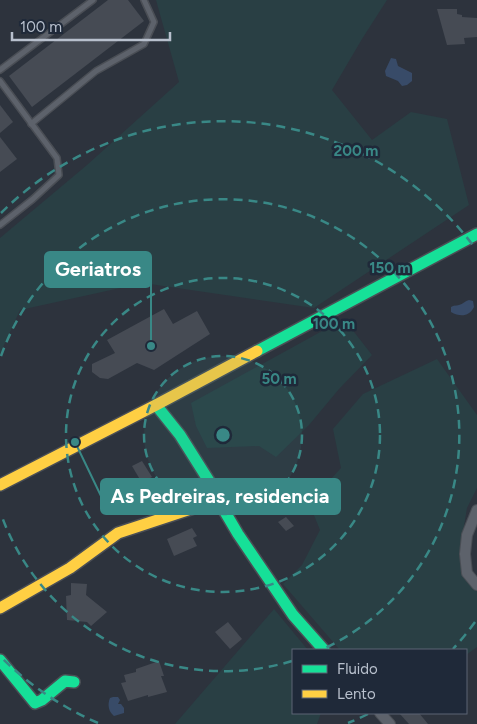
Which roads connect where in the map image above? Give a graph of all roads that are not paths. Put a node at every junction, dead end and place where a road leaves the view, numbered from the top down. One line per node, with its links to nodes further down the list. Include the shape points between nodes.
1 (92, 0): 3 (lane)
2 (144, 0): 5 (lane, via 154,22 144,44 96,71)
3 (0, 70)
4 (0, 81): 5 (lane)
5 (31, 124): 6 (lane, via 57,158 59,175)
6 (0, 224)
7 (477, 234): 8 (street)
8 (156, 405): 9 (street); 10 (street, via 180,434)
9 (0, 485)
10 (218, 500): 13 (street, via 118,533 70,568); 14 (street, via 292,615)
11 (477, 510): 12 (street, via 467,535 465,554 467,573)
12 (477, 585)
13 (0, 608)
14 (323, 649)
15 (0, 660): 16 (street, via 35,703 65,681)
16 (74, 682)
17 (381, 714): 18 (street)
18 (390, 724)

